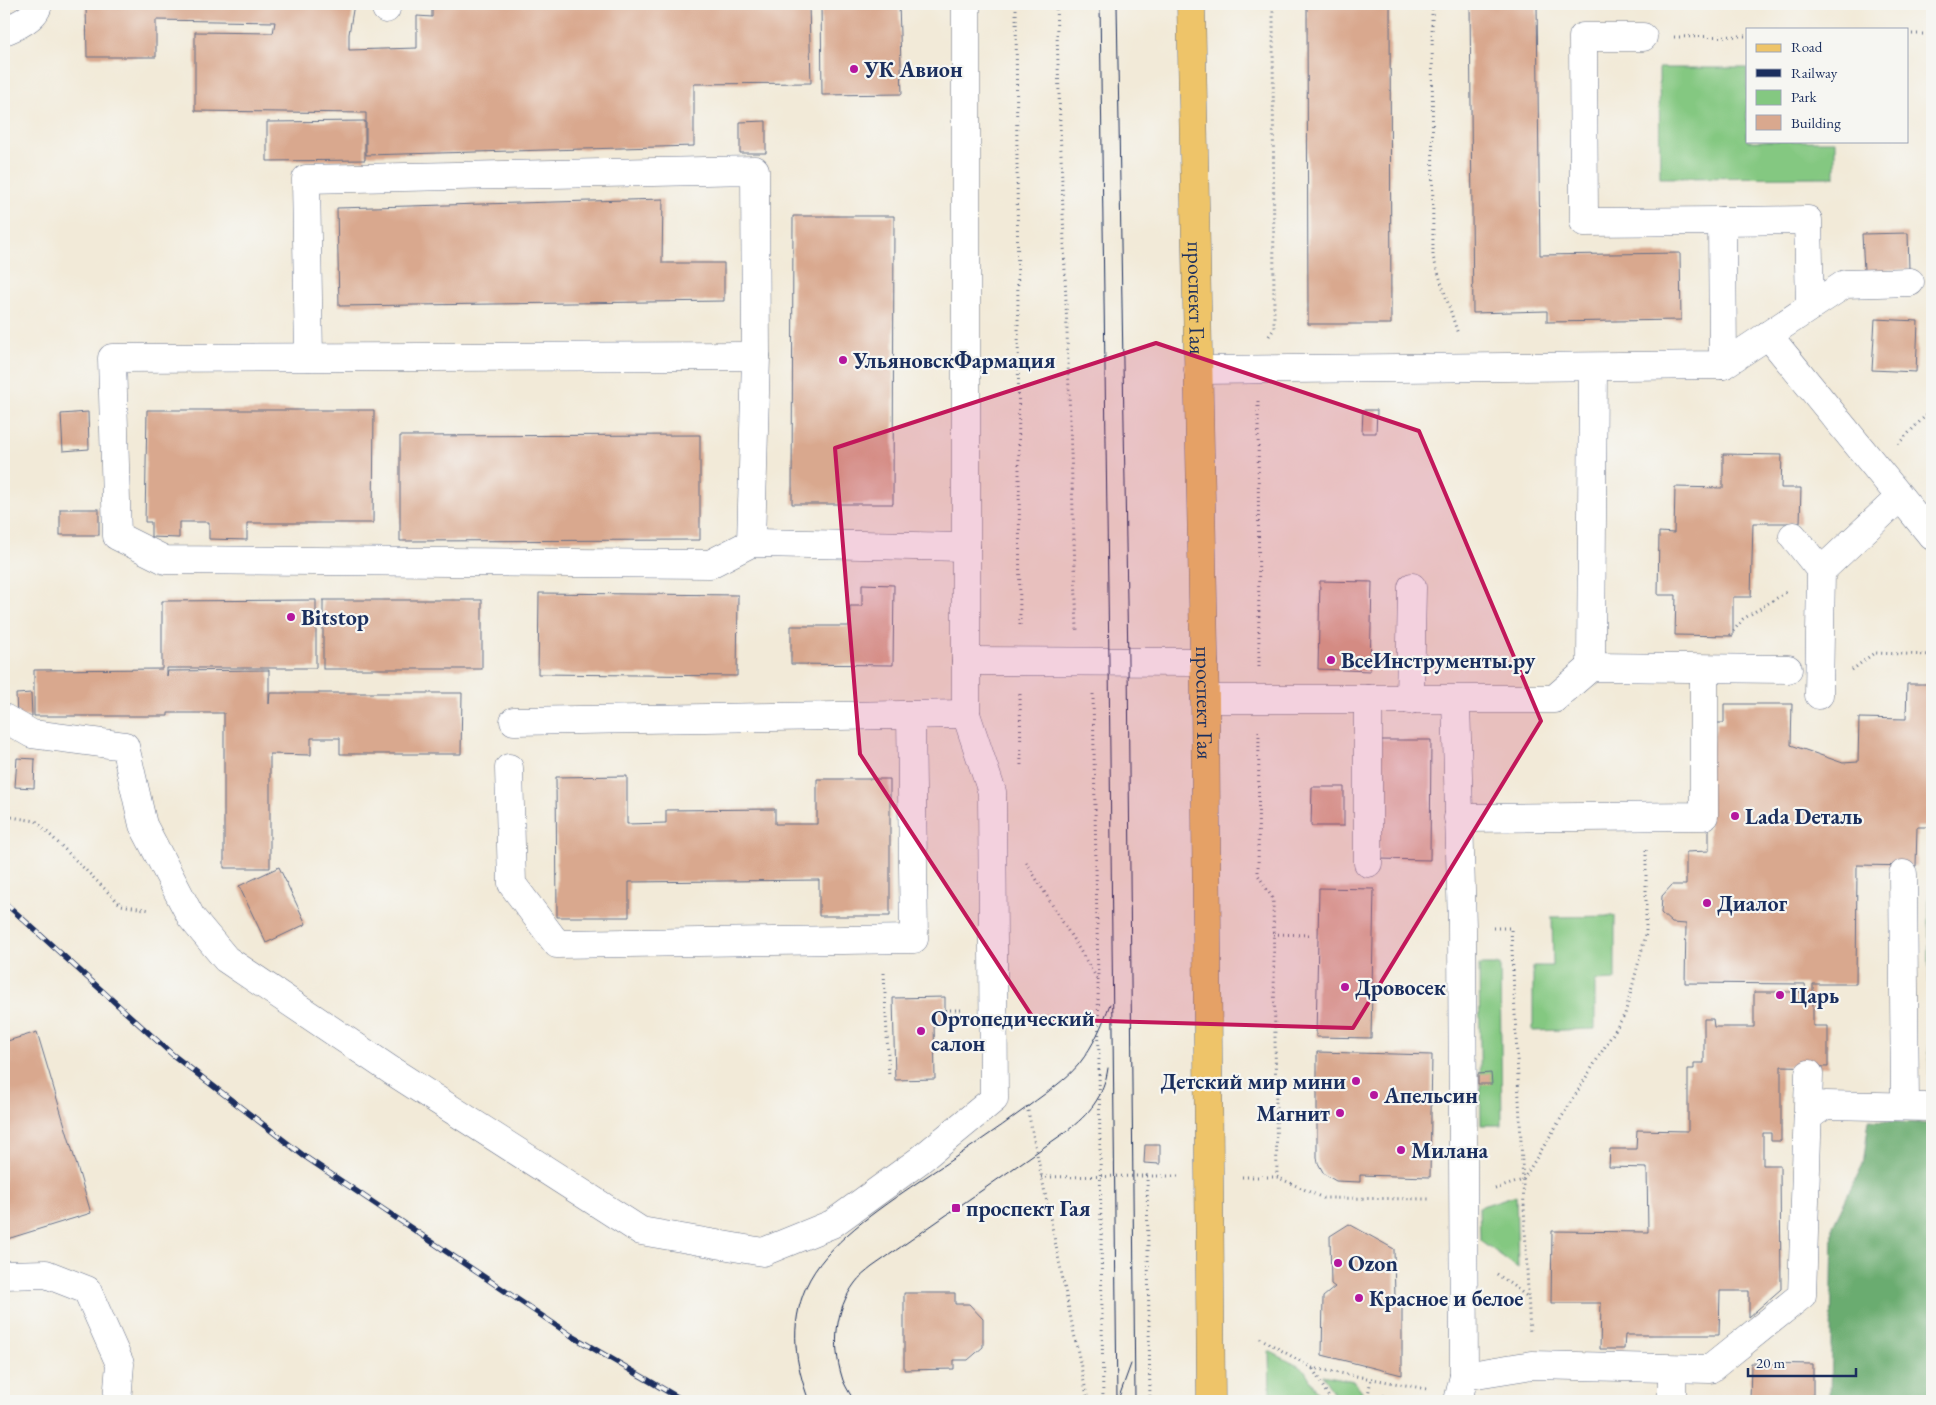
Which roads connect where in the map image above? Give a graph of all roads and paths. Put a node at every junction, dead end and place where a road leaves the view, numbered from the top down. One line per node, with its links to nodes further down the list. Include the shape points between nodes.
1 (38, 4): 8 (lane, via 38,8 22,23)
2 (966, 4): 30 (lane)
3 (1016, 4): 35 (path)
4 (1056, 4): 36 (path, via 1078,644)
5 (1192, 4): 22 (main road, проспект Гая)
6 (1273, 4): 23 (path, via 1274,329 1257,350)
7 (1432, 4): 21 (path, via 1433,257)
8 (4, 31)
9 (1908, 34): 10 (path)
10 (1932, 34)
11 (1746, 36): 12 (path)
12 (1643, 37): 13 (lane, via 1583,37 1584,222)
13 (1722, 222): 15 (lane, via 1808,220); 19 (lane)
14 (1910, 282): 15 (lane, via 1845,284)
15 (1810, 307): 16 (lane)
16 (1768, 335): 19 (lane); 25 (lane)
17 (756, 356): 18 (lane); 18 (lane, via 755,170 306,179); 29 (lane)
18 (309, 357): 29 (lane, via 112,358 117,536 164,560 710,564)
19 (1723, 365): 20 (lane)
20 (1594, 367): 21 (lane); 38 (lane)
21 (1469, 368): 23 (lane)
22 (1198, 370): 23 (lane); 37 (main road, проспект Гая)
23 (1257, 370): 42 (path)
24 (1932, 409): 25 (path)
25 (1876, 466): 26 (lane)
26 (1900, 497): 28 (lane); 31 (lane)
27 (1793, 536): 31 (lane)
28 (1932, 536)
29 (751, 543): 30 (lane)
30 (966, 547): 34 (lane)
31 (1821, 571): 39 (path, via 1743,619); 41 (lane)
32 (1412, 587): 45 (lane)
33 (1932, 655): 41 (path, via 1874,653)
34 (966, 661): 35 (lane); 47 (lane)
35 (1020, 662): 36 (lane); 52 (path)
36 (1086, 662): 37 (lane); 63 (path, via 1092,684)
37 (1204, 662): 43 (main road, проспект Гая)
38 (1591, 667): 39 (lane); 46 (lane, via 1554,699)
39 (1704, 669): 40 (lane); 54 (lane, via 1704,816)
40 (1788, 669)
41 (1819, 695)
42 (1259, 698): 43 (lane); 44 (lane); 60 (path, via 1258,875 1273,899)
43 (1205, 699): 86 (main road, проспект Гая)
44 (1368, 699): 45 (lane); 56 (lane)
45 (1410, 700): 46 (lane)
46 (1456, 700): 54 (lane)
47 (966, 714): 48 (lane); 58 (lane, via 992,792 994,1099 920,1160 832,1224 763,1252 641,1230 392,1071 226,959)
48 (912, 716): 50 (lane); 62 (lane, via 914,939)
49 (4, 718): 58 (lane, via 32,734 124,746 143,825)
50 (514, 721)
51 (510, 768): 62 (lane, via 512,884 557,944)
52 (1021, 777)
53 (4, 811): 58 (path, via 11,817 36,820 121,905)
54 (1458, 818): 59 (lane)
55 (1021, 853): 63 (path)
56 (1368, 863)
57 (1903, 874): 67 (lane)
58 (190, 916)
59 (1462, 928): 77 (path, via 1511,928); 81 (lane)
60 (1274, 934): 61 (path); 72 (path)
61 (1311, 935)
62 (883, 939): 65 (path)
63 (1098, 981): 70 (path)
64 (1808, 1074): 69 (lane)
65 (889, 1077)
66 (1026, 1105): 73 (path)
67 (1905, 1106): 68 (lane); 69 (lane, via 1825,1105)
68 (1932, 1108)
69 (1808, 1117): 79 (lane, via 1802,1295 1710,1369)
70 (1100, 1176): 71 (path); 73 (path); 84 (path)
71 (1147, 1176)
72 (1277, 1176)
73 (1041, 1177): 83 (path)
74 (1147, 1201): 85 (path)
75 (4, 1275): 82 (lane, via 46,1274 87,1290 120,1364)
76 (1260, 1338): 78 (path)
77 (1532, 1365): 79 (lane); 81 (lane)
78 (1312, 1368): 80 (path); 87 (path)
79 (1672, 1369): 89 (lane)
80 (1371, 1379): 81 (path); 88 (path)
81 (1461, 1391)
82 (117, 1401)
83 (1088, 1401)
84 (1103, 1401)
85 (1150, 1401)
86 (1211, 1401)
87 (1331, 1401)
88 (1367, 1401)
89 (1672, 1401)

